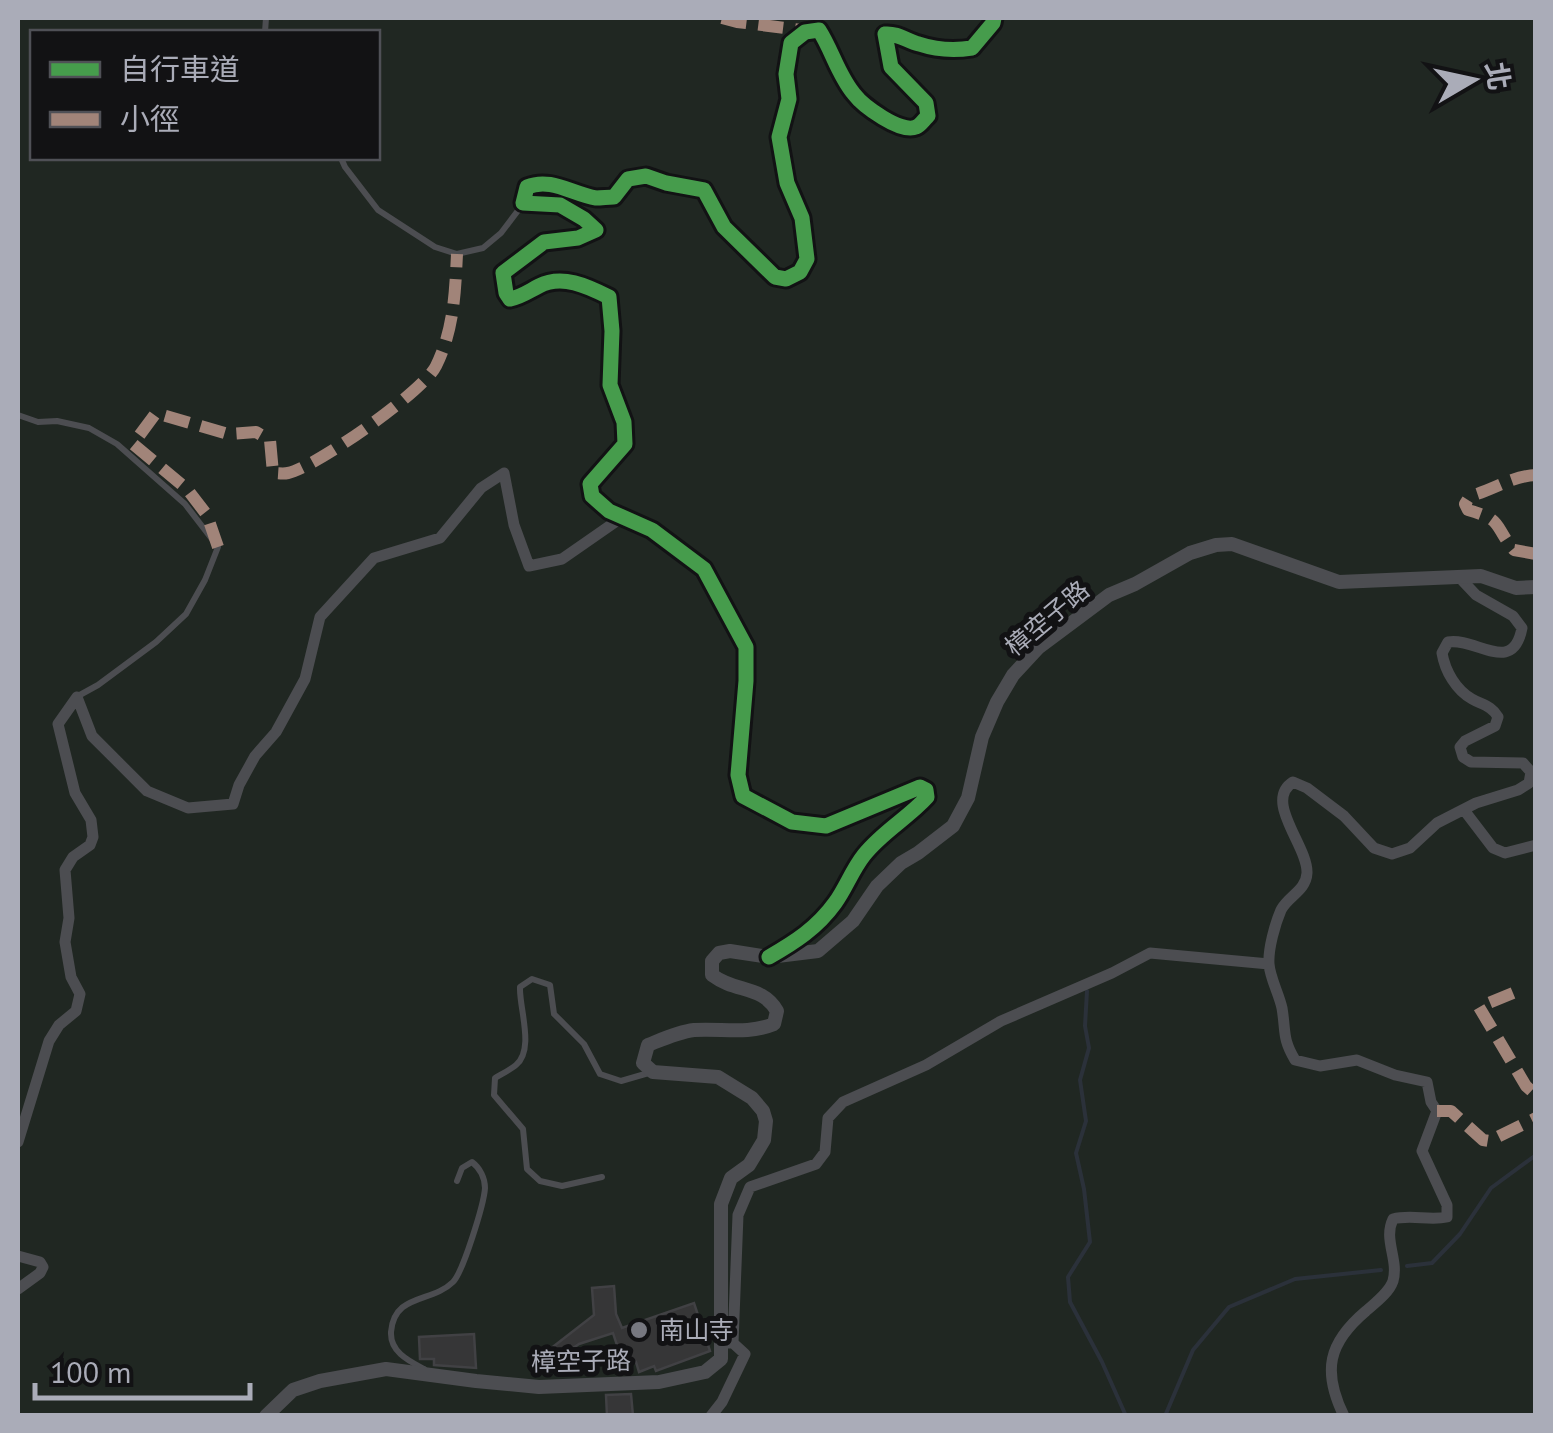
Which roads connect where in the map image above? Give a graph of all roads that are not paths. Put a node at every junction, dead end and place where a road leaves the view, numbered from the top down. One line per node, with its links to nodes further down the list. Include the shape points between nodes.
1 (994, 18): 3 (street, via 972,48 952,51 885,34 891,67 926,103 928,116 916,127 894,125 854,96 819,30 791,43 789,99 779,137 807,259 786,279 774,277 724,227 704,190 646,176 628,179 614,196 595,198 538,182 527,187)
2 (342, 160): 3 (lane, via 378,210 457,254 482,248)
3 (523, 204): 5 (street, via 560,205 596,230 544,242 503,274 510,298 561,280 609,296 610,385 625,444 590,484 592,496)
4 (18, 416): 8 (lane, via 90,428 116,444 186,504 218,547 186,614)
5 (621, 518): 8 (street, via 562,560 529,566 504,473 481,488 440,538 374,558 320,618 305,679 233,804 188,808 148,791 92,736); 11 (street, via 652,530 704,570 746,647 738,775 743,796 792,822 826,826 926,790 917,808 862,857 808,934)
6 (1459, 577): 7 (street, 樟空子路); 9 (street, via 1522,628 1508,652 1456,640 1442,653 1458,686 1498,717 1495,726 1465,740 1463,756 1524,764 1531,772 1530,783 1518,790); 11 (street, 樟空子路, via 1339,582 1232,544 1190,553 1109,596 1038,648 1014,675 982,738 968,798 953,826 901,863 818,952)
7 (1536, 587)
8 (77, 697): 14 (street, via 58,724 75,794 91,820 90,844 65,870 65,942 80,994 76,1011 50,1041)
9 (1464, 810): 10 (street, via 1493,848); 12 (street, via 1392,854 1374,848 1307,788 1294,782 1285,787 1289,826 1307,872 1304,886 1282,908)
10 (1536, 845)
11 (769, 958): 13 (street, 樟空子路, via 719,954 712,975 770,1000 777,1011 774,1024 671,1035 648,1045 643,1063)
12 (1269, 964): 19 (street, via 1150,953 843,1102 828,1118 825,1152 816,1164 750,1187 738,1215); 23 (street, via 1284,1042 1295,1060 1320,1066 1357,1060 1427,1082 1438,1111 1422,1151 1447,1217 1403,1216 1388,1231 1392,1285 1332,1353 1331,1386)
13 (653, 1072): 15 (lane, via 621,1081 600,1074 584,1044 554,1014 550,985 532,979 520,986 524,1056 496,1078 494,1095 522,1129 527,1169 540,1181 562,1186); 19 (street, via 718,1077 763,1110 764,1140 731,1178 721,1204)
14 (18, 1142)
15 (602, 1177)
16 (457, 1182): 20 (lane, via 472,1162 485,1188 466,1259 447,1288 408,1302 392,1320 390,1339 402,1356)
17 (18, 1256): 18 (street, via 44,1267)
18 (18, 1289)
19 (727, 1343): 20 (street, 樟空子路, via 705,1372 660,1382 539,1387); 22 (street, via 745,1354)
20 (439, 1377): 21 (street, 樟空子路, via 386,1369 320,1381 293,1390)
21 (266, 1416)
22 (711, 1416)
23 (1344, 1416)

